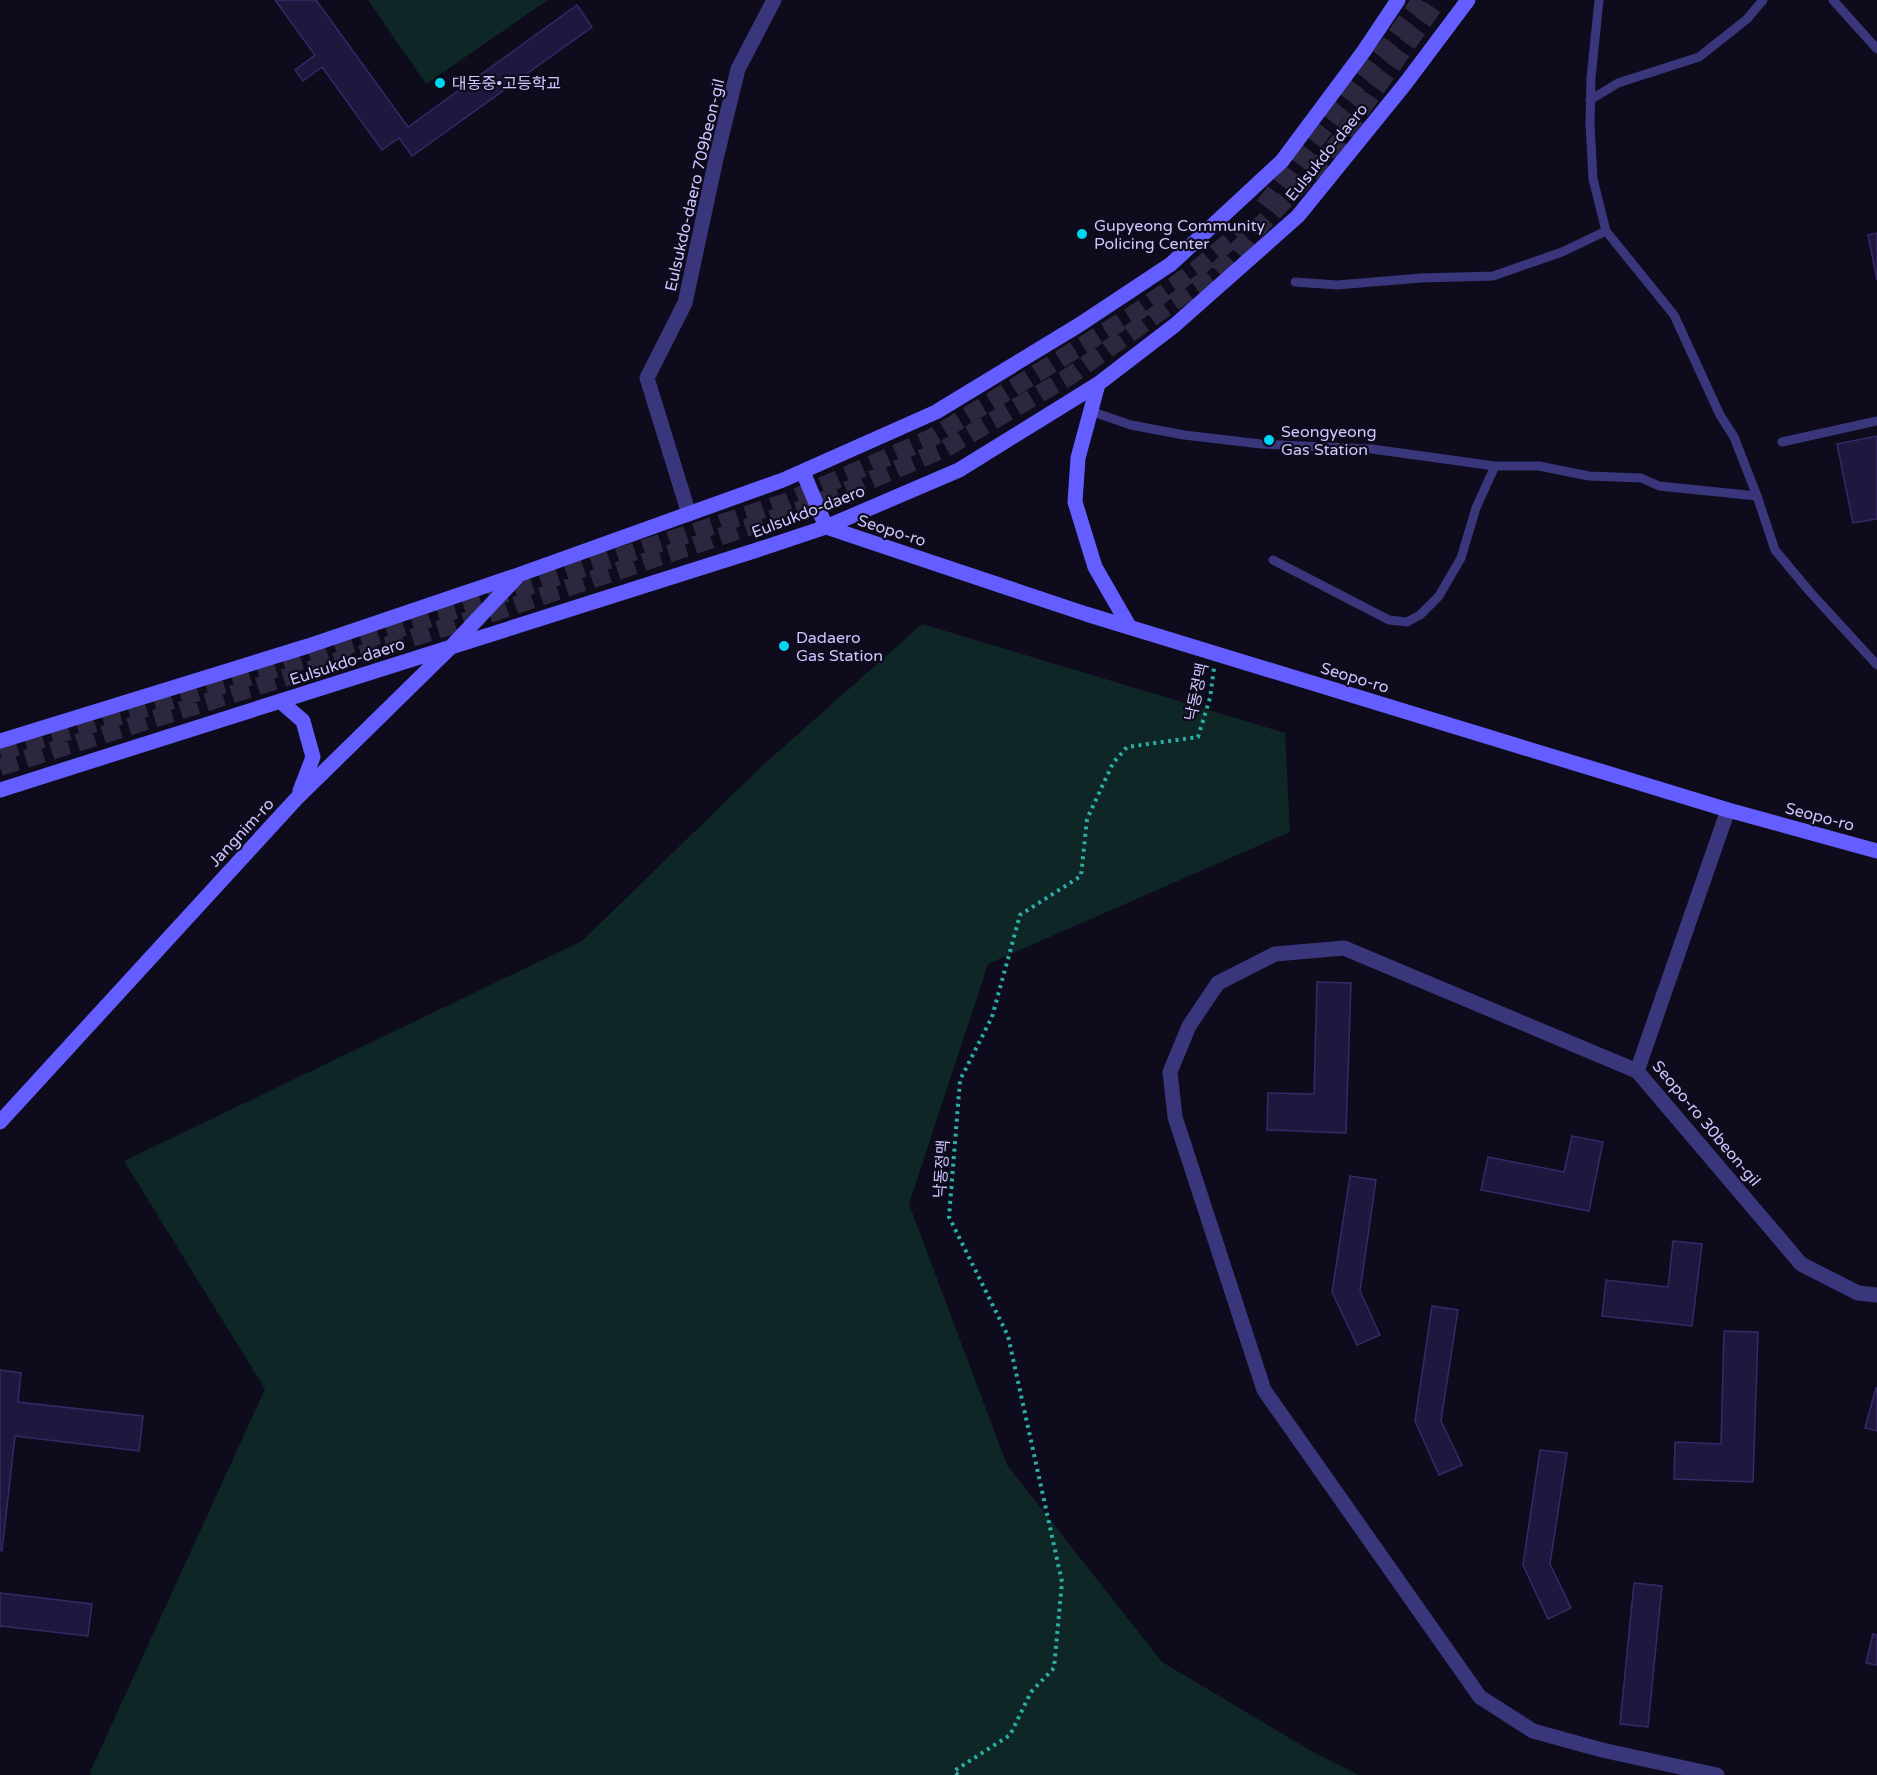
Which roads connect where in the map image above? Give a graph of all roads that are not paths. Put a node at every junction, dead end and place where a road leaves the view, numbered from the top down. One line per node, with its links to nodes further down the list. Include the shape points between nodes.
1 (774, 0): 18 (street, Eulsukdo-daero 709beon-gil, via 738,69 685,303 647,378)
2 (1398, 0): 16 (main road, Eulsukdo-daero, via 1282,161 1171,264 936,412)
3 (1468, 0): 11 (main road, Eulsukdo-daero, via 1298,216 1175,325)
4 (1599, 0): 8 (lane)
5 (1763, 0): 8 (lane, via 1747,19 1699,57 1618,83)
6 (1833, 0): 7 (lane)
7 (1877, 49)
8 (1590, 100): 9 (lane, via 1593,179)
9 (1606, 231): 10 (lane, via 1562,252 1493,276 1337,285); 17 (lane, via 1674,315 1734,437)
10 (1295, 282)
11 (1098, 384): 12 (main road); 19 (main road, Eulsukdo-daero, via 959,470)
12 (1090, 411): 15 (lane, via 1131,425 1184,435 1261,444 1372,449); 22 (main road, via 1078,458 1075,502 1095,567)
13 (1877, 421): 14 (lane)
14 (1782, 442)
15 (1496, 466): 17 (lane, via 1539,466 1589,476 1641,478 1670,488); 20 (lane, via 1476,508 1456,567 1439,596 1407,622 1389,620)
16 (803, 472): 18 (main road, Eulsukdo-daero); 19 (main road)
17 (1757, 496): 24 (lane, via 1775,550)
18 (689, 514): 21 (main road, Eulsukdo-daero)
19 (826, 527): 22 (main road, Seopo-ro); 23 (main road, Eulsukdo-daero)
20 (1273, 560)
21 (518, 575): 23 (main road, Jangnim-ro); 26 (main road, Eulsukdo-daero, via 308,646)
22 (1129, 626): 29 (main road, Seopo-ro)
23 (452, 646): 25 (main road, Eulsukdo-daero); 28 (main road, Jangnim-ro)
24 (1877, 665)
25 (280, 701): 27 (main road, Eulsukdo-daero); 28 (main road, via 303,721 313,757)
26 (0, 741)
27 (0, 789)
28 (297, 798): 32 (main road, Jangnim-ro)
29 (1728, 810): 30 (main road, Seopo-ro); 31 (street, Seopo-ro 30beon-gil)
30 (1877, 851)
31 (1637, 1071): 33 (street, Seopo-ro 30beon-gil, via 1801,1264 1858,1293); 34 (street, via 1344,948 1275,954 1218,983 1189,1026 1170,1072 1175,1117 1264,1390 1480,1696 1533,1731)
32 (0, 1122)
33 (1877, 1295)
34 (1717, 1775)

